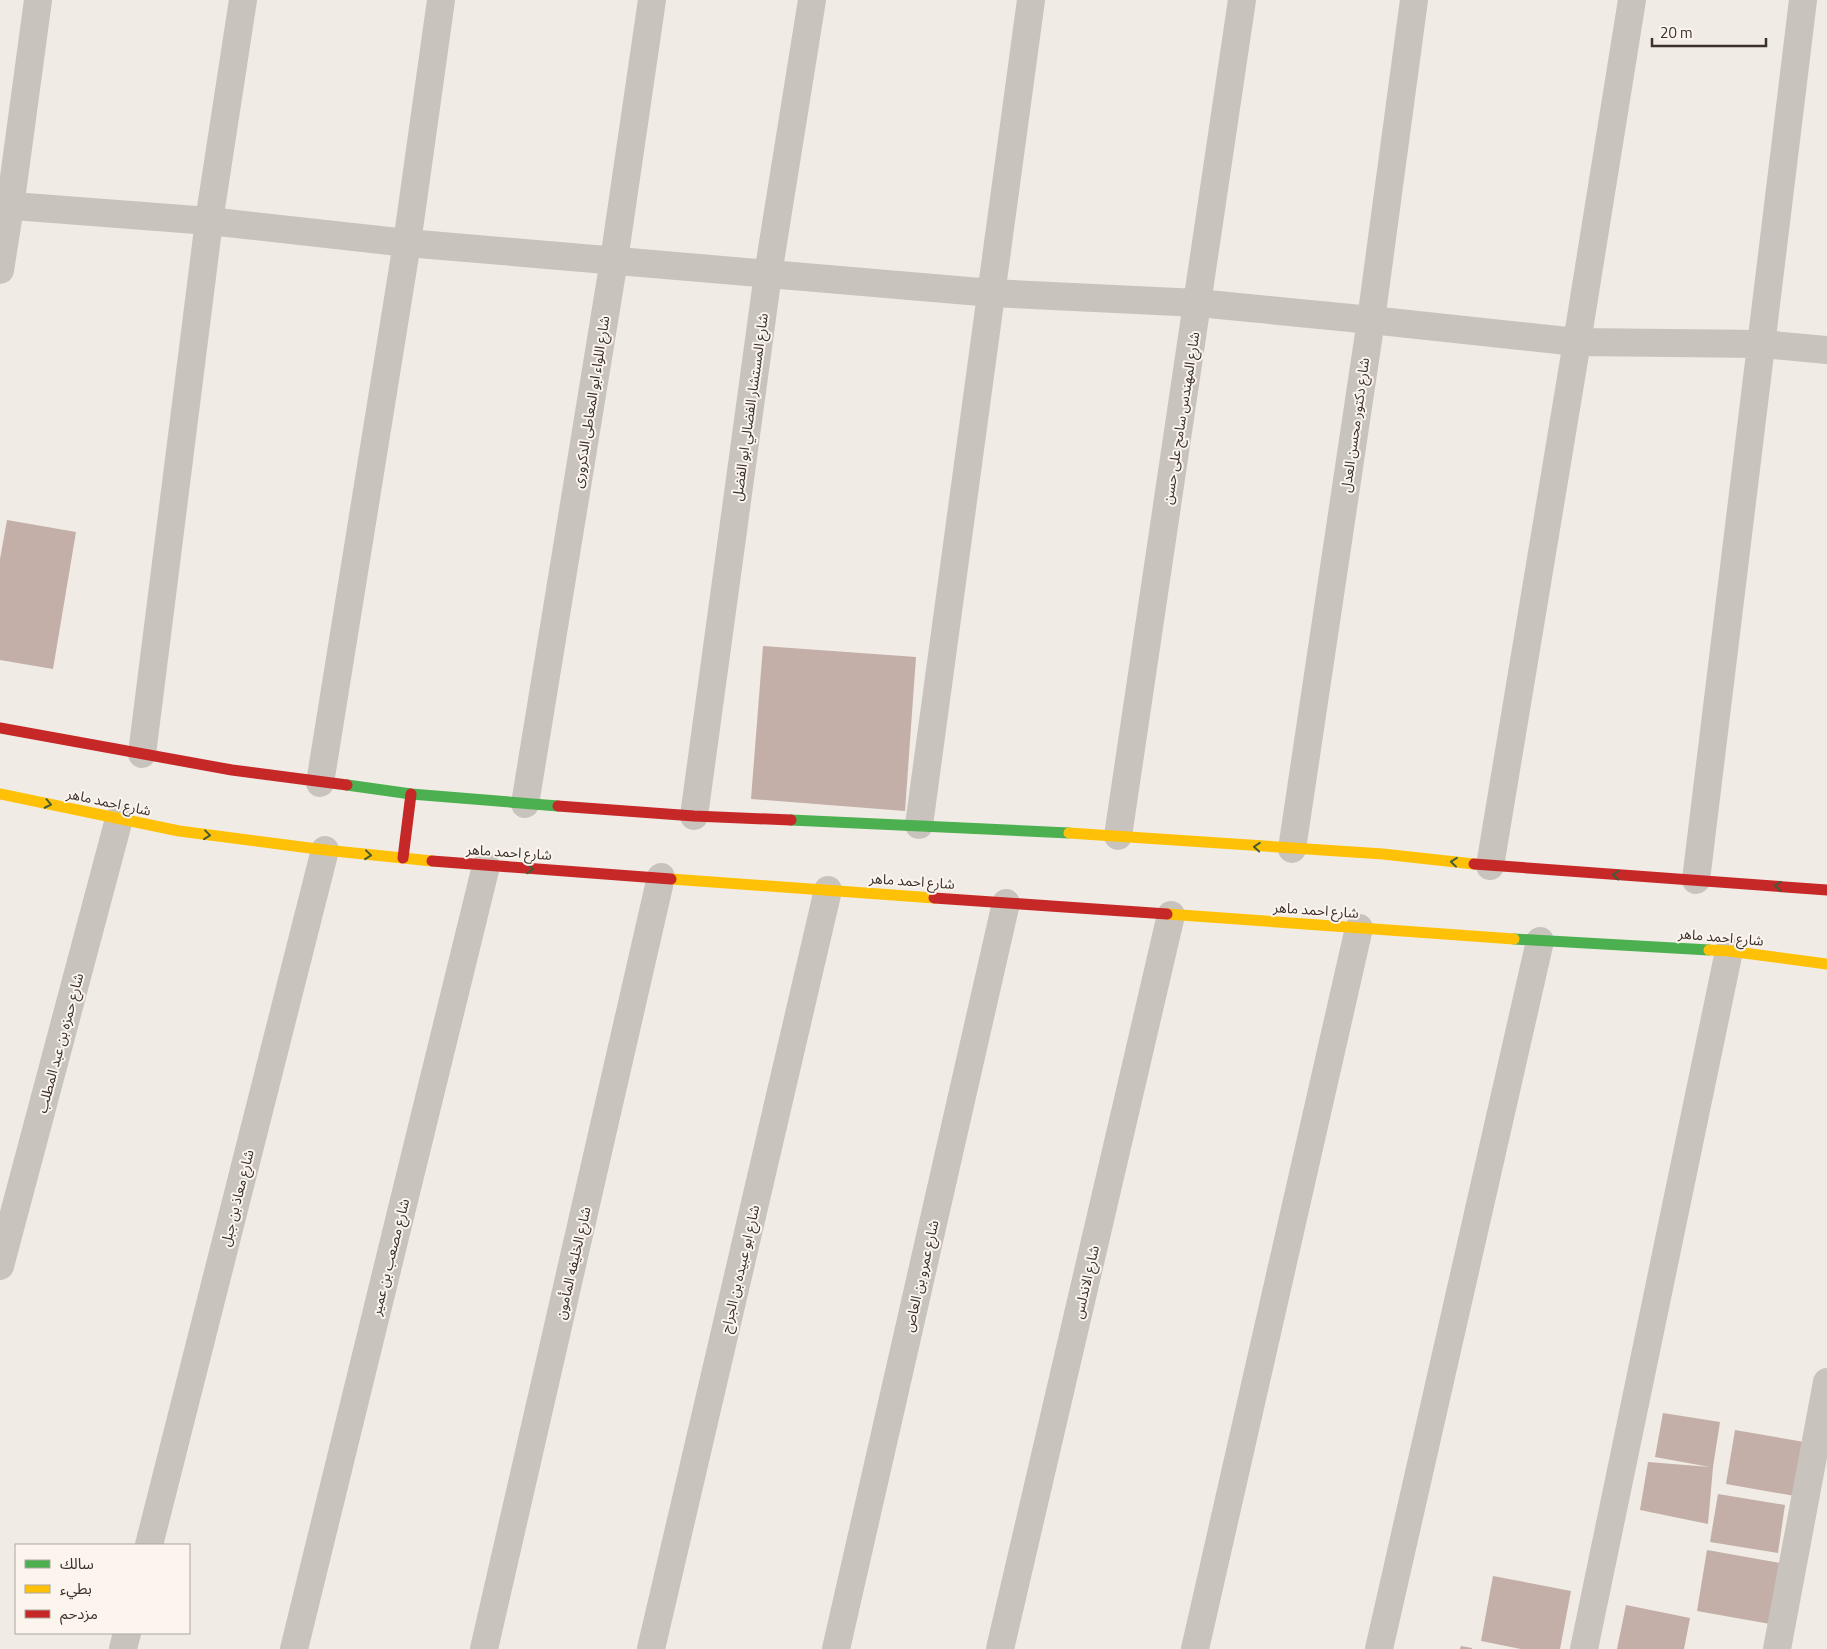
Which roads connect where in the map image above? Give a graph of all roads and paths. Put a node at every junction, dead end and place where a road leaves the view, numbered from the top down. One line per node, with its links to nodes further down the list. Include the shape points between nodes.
1 (38, 0): 11 (street)
2 (243, 0): 12 (street)
3 (441, 0): 13 (street)
4 (652, 0): 14 (street, شارع اللواء ابو المعاطى الدكرورى)
5 (812, 0): 16 (street, شارع المستشار الفضالي ابو الفضل)
6 (1031, 0): 17 (street)
7 (1242, 0): 18 (street, شارع المهندس سامح على حسن)
8 (1414, 0): 19 (street, شارع دكتور محسن العدل)
9 (1632, 0): 20 (street)
10 (1803, 0): 21 (street)
11 (5, 206): 12 (street); 15 (street)
12 (208, 221): 13 (street); 24 (street)
13 (407, 243): 14 (street); 25 (street)
14 (614, 260): 16 (street); 28 (street, شارع اللواء ابو المعاطى الدكرورى)
15 (0, 270)
16 (768, 274): 17 (street); 29 (street, شارع المستشار الفضالي ابو الفضل)
17 (992, 293): 18 (street); 31 (street)
18 (1198, 304): 19 (street); 32 (street, شارع المهندس سامح على حسن)
19 (1371, 320): 20 (street); 33 (street, شارع دكتور محسن العدل)
20 (1577, 342): 21 (street); 37 (street)
21 (1762, 344): 22 (street); 39 (street)
22 (1827, 350)
23 (0, 728): 24 (main road)
24 (142, 754): 25 (main road)
25 (320, 783): 27 (main road)
26 (0, 794): 30 (main road, شارع احمد ماهر, one-way to 30)
27 (411, 794): 28 (main road); 35 (main road)
28 (525, 804): 29 (main road)
29 (694, 816): 31 (main road)
30 (119, 819): 34 (main road, شارع احمد ماهر, one-way to 34, via 179,832); 48 (street, شارع حمزه بن عبد المطلب)
31 (919, 825): 32 (main road)
32 (1118, 836): 33 (main road, one-way to 32)
33 (1292, 849): 37 (main road, one-way to 33, via 1383,854)
34 (325, 850): 35 (main road, شارع احمد ماهر, one-way to 35); 50 (street, شارع معاذ بن جبل)
35 (403, 858): 36 (main road, شارع احمد ماهر)
36 (486, 866): 38 (main road, شارع احمد ماهر, one-way to 38); 53 (street, شارع مصعب بن عمير)
37 (1490, 866): 39 (main road, one-way to 37)
38 (661, 878): 40 (main road, شارع احمد ماهر); 54 (street, شارع الخليفه المأمون)
39 (1696, 880): 41 (main road, one-way to 39)
40 (828, 890): 42 (main road, شارع احمد ماهر); 55 (street, شارع ابو عبيده بن الجراح)
41 (1827, 890)
42 (1006, 903): 43 (main road, شارع احمد ماهر); 56 (street, شارع عمرو بن العاص)
43 (1171, 915): 44 (main road, شارع احمد ماهر); 57 (street, شارع الاندلس)
44 (1359, 928): 45 (main road, شارع احمد ماهر); 58 (street)
45 (1540, 941): 46 (main road, شارع احمد ماهر); 59 (street)
46 (1729, 951): 47 (main road, شارع احمد ماهر); 60 (street)
47 (1827, 964)
48 (0, 1266)
49 (1827, 1382): 61 (street)
50 (149, 1544)
51 (127, 1634): 52 (street)
52 (122, 1649)
53 (294, 1649)
54 (484, 1649)
55 (651, 1649)
56 (836, 1649)
57 (1000, 1649)
58 (1195, 1649)
59 (1379, 1649)
60 (1584, 1649)
61 (1777, 1649)

